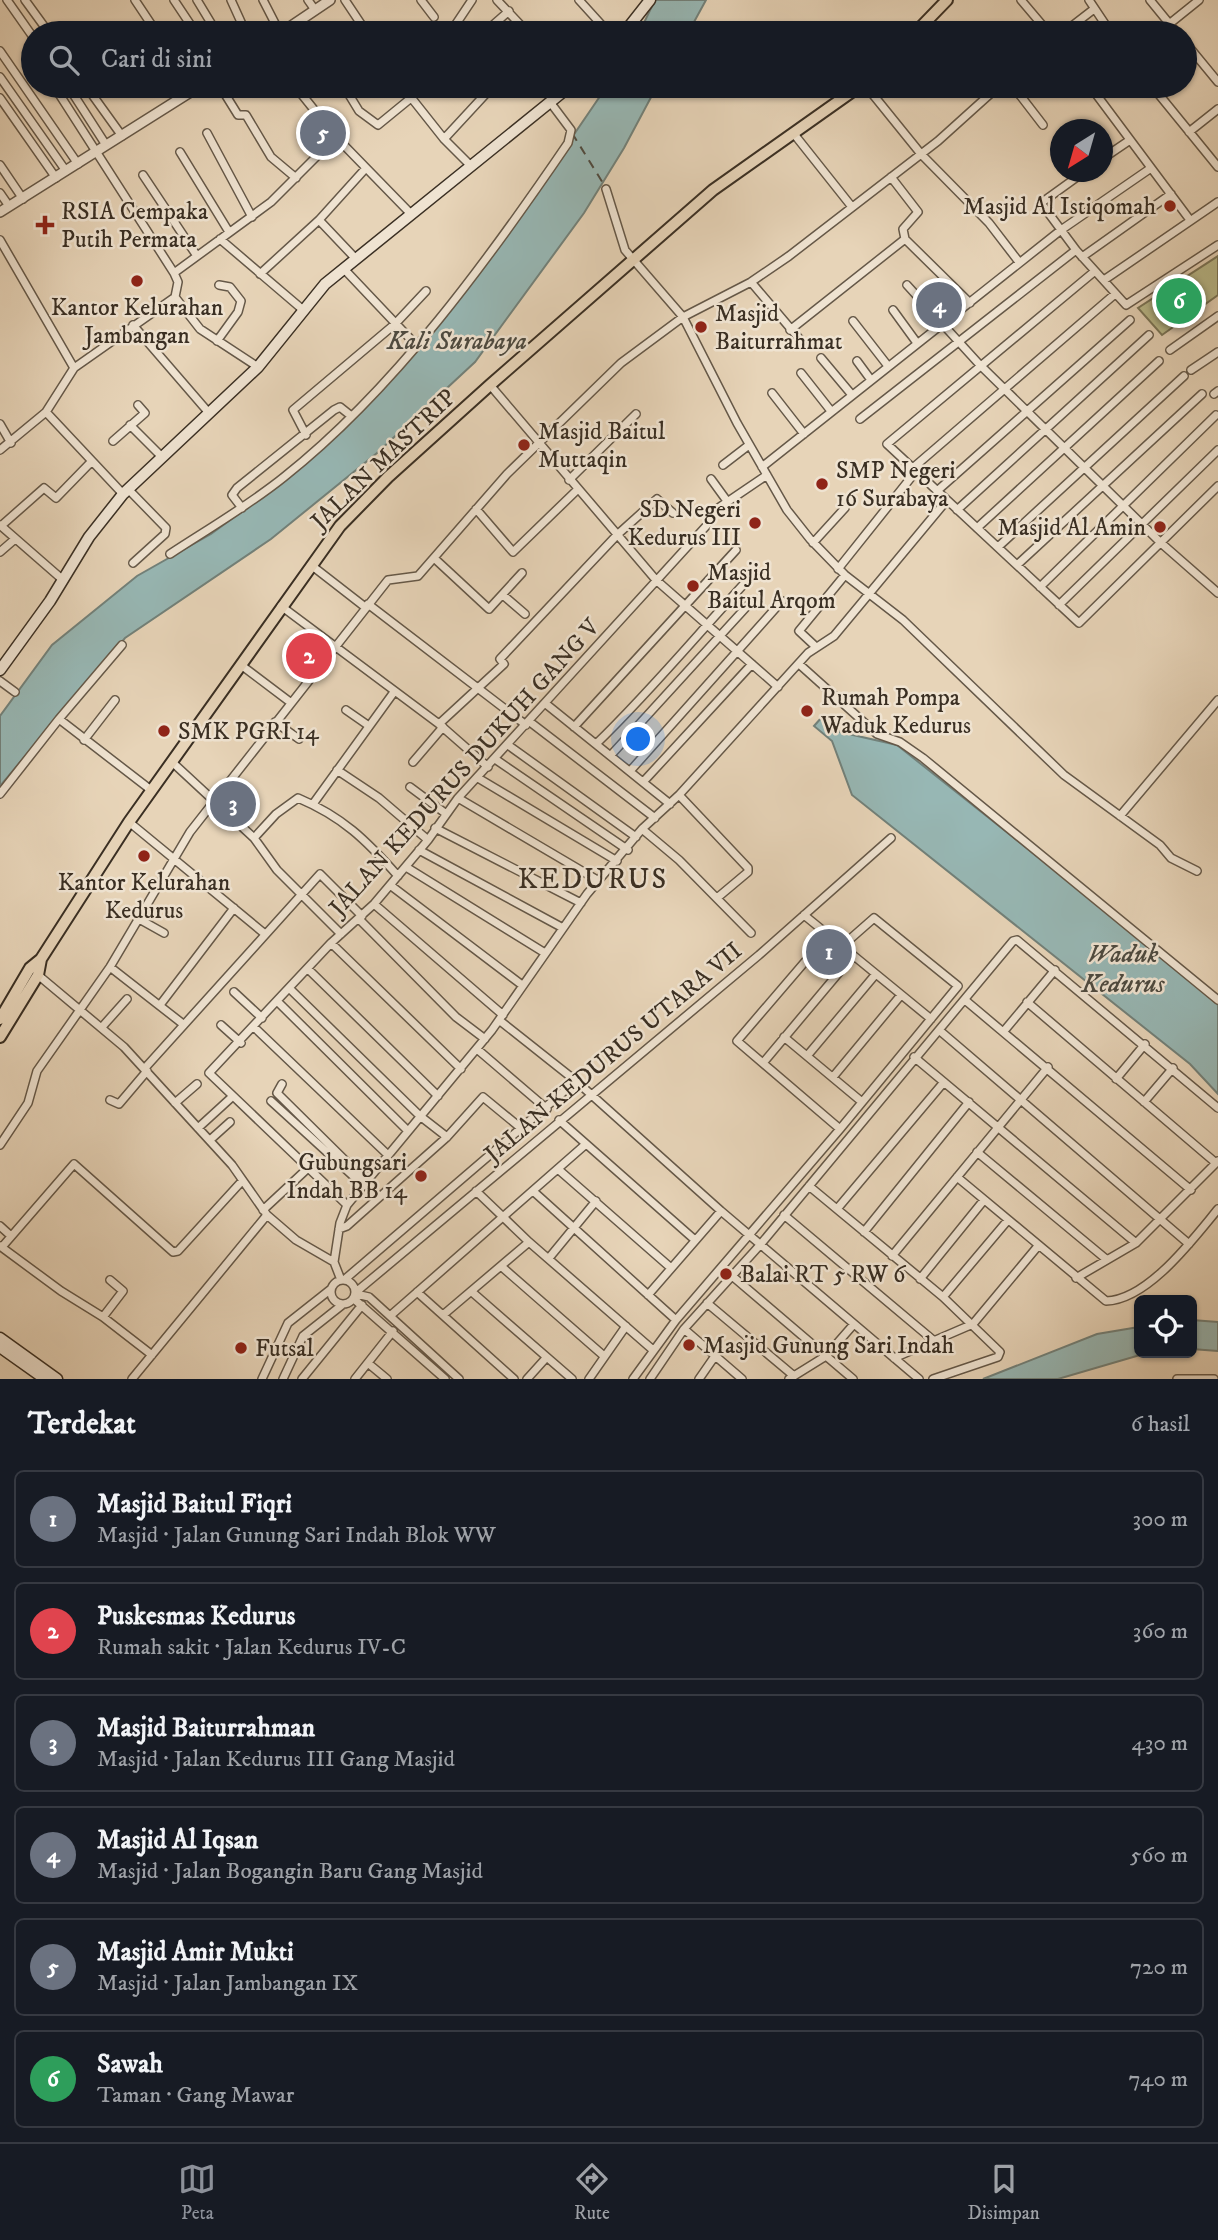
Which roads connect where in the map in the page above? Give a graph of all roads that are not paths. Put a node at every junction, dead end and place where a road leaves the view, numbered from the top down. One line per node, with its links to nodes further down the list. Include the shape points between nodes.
1 (7, 0): 25 (street)
2 (25, 0): 26 (street)
3 (135, 0): 27 (street)
4 (174, 0): 28 (street)
5 (197, 0): 29 (street)
6 (230, 0): 30 (street)
7 (263, 0): 31 (street)
8 (308, 0): 22 (street)
9 (330, 0): 22 (street)
10 (345, 0): 33 (street)
11 (421, 0): 24 (street)
12 (472, 0): 34 (street)
13 (497, 0): 23 (street)
14 (579, 0): 37 (street)
15 (947, 0): 39 (main road)
16 (1021, 0): 40 (street)
17 (1089, 0): 21 (street)
18 (1150, 0): 43 (street)
19 (1199, 0): 44 (street)
20 (648, 1): 38 (main road)
21 (1094, 9): 41 (street); 42 (street)
22 (315, 10): 32 (street)
23 (509, 11): 35 (street); 36 (street)
24 (434, 17)
25 (22, 21)
26 (40, 21)
27 (150, 21)
28 (188, 21)
29 (210, 21)
30 (240, 21)
31 (274, 21)
32 (298, 21)
33 (359, 21)
34 (460, 21)
35 (498, 21)
36 (518, 21)
37 (598, 21)
38 (633, 21)
39 (927, 21)
40 (1039, 21)
41 (1078, 21)
42 (1102, 21)
43 (1168, 21)
44 (1174, 21)
45 (0, 51): 48 (street)
46 (1197, 57): 49 (street)
47 (0, 77): 89 (street)
48 (21, 81)
49 (1218, 82)
50 (0, 98): 92 (street)
51 (32, 98): 83 (street)
52 (62, 98): 79 (street)
53 (76, 98): 78 (street)
54 (95, 98): 74 (street)
55 (179, 98): 74 (street)
56 (228, 98): 93 (street, via 239,115 246,115 271,157)
57 (305, 98): 75 (street)
58 (351, 98): 59 (street, via 359,111 378,125)
59 (411, 98): 76 (street)
60 (482, 98): 76 (street)
61 (555, 98): 68 (main road)
62 (846, 98): 73 (main road, JALAN MASTRIP)
63 (873, 98): 82 (street)
64 (986, 98): 82 (street)
65 (1022, 98): 70 (street)
66 (1099, 98): 77 (street)
67 (1162, 98): 72 (street)
68 (550, 102): 85 (main road); 146 (street, via 571,130 568,143)
69 (1218, 109): 72 (street)
70 (1043, 125)
71 (207, 132): 104 (street)
72 (1189, 132): 86 (street)
73 (794, 134): 101 (street); 117 (main road, JALAN MASTRIP, via 713,190)
74 (122, 136): 78 (street)
75 (336, 137): 87 (street); 93 (street)
76 (444, 139): 85 (street)
77 (1130, 140): 81 (street); 88 (street)
78 (106, 145): 79 (street)
79 (97, 151): 83 (street); 121 (street)
80 (180, 152): 108 (street)
81 (1113, 152)
82 (921, 154): 91 (street); 118 (street, via 989,223)
83 (78, 164): 89 (street)
84 (0, 165): 98 (street)
85 (471, 166): 103 (main road)
86 (1218, 167)
87 (366, 168): 103 (street); 105 (street)
88 (1151, 168): 97 (street); 107 (street)
89 (66, 171): 92 (street)
90 (142, 175): 114 (street)
91 (891, 177): 101 (street); 110 (street, via 918,212 903,229)
92 (56, 178): 98 (street)
93 (296, 178): 104 (street)
94 (1069, 182): 107 (street, via 1041,201)
95 (607, 189): 117 (street)
96 (0, 193): 100 (street)
97 (1171, 194): 106 (street); 115 (street)
98 (23, 199): 100 (street)
99 (1218, 202): 106 (street)
100 (9, 206): 102 (street)
101 (852, 207): 124 (street)
102 (0, 212)
103 (411, 215): 116 (main road)
104 (252, 217): 108 (street)
105 (320, 220): 116 (street); 122 (street)
106 (1190, 220): 123 (street)
107 (1061, 230): 113 (street); 118 (street)
108 (229, 232): 109 (street)
109 (220, 239): 114 (street); 122 (street)
110 (905, 239): 130 (street); 140 (street)
111 (0, 240): 155 (street)
112 (1218, 245): 128 (street, via 1129,305)
113 (1076, 250): 115 (street); 144 (street)
114 (197, 256): 121 (street)
115 (1082, 257): 120 (street)
116 (356, 259): 119 (main road)
117 (631, 260): 134 (street); 160 (main road, JALAN MASTRIP)
118 (1019, 262): 130 (street)
119 (345, 269): 131 (main road); 137 (street)
120 (1095, 271): 123 (street); 152 (street)
121 (174, 273): 129 (street, via 178,282)
122 (260, 274): 131 (street)
123 (1104, 280): 128 (street)
124 (751, 282): 134 (street); 140 (street)
125 (219, 285): 142 (street, via 230,287 241,301 238,313)
126 (907, 285): 138 (street)
127 (426, 291): 137 (street)
128 (1115, 293): 161 (street)
129 (175, 297): 139 (street); 142 (street, via 192,322)
130 (970, 303): 138 (street)
131 (302, 309): 154 (main road)
132 (893, 310): 145 (street)
133 (1218, 316): 147 (street)
134 (683, 317): 180 (street, via 621,363); 182 (street)
135 (1130, 320): 166 (street)
136 (853, 321): 153 (street)
137 (395, 324): 146 (street); 178 (street, via 293,410)
138 (942, 324): 144 (street); 145 (street)
139 (134, 325): 155 (street); 169 (street)
140 (790, 330): 143 (street)
141 (1149, 335): 176 (street)
142 (217, 341): 154 (street)
143 (802, 342)
144 (957, 342): 152 (street); 173 (street)
145 (917, 343): 153 (street)
146 (417, 346): 171 (street)
147 (1170, 350)
148 (1218, 352): 156 (street)
149 (821, 358): 164 (street)
150 (857, 360): 159 (street)
151 (1159, 360): 183 (street)
152 (979, 364): 161 (street); 191 (street, via 888,441)
153 (888, 366): 159 (street)
154 (258, 367): 169 (main road)
155 (74, 368): 168 (street)
156 (1191, 370)
157 (801, 373): 167 (street)
158 (1184, 376): 190 (street)
159 (871, 380): 164 (street)
160 (490, 385): 180 (street); 221 (main road, JALAN MASTRIP, via 372,492)
161 (1006, 388): 166 (street); 191 (street)
162 (772, 393): 177 (street)
163 (1202, 394): 195 (street)
164 (852, 395): 167 (street)
165 (138, 405): 175 (street, via 145,413)
166 (1028, 410): 176 (street); 199 (street)
167 (831, 411): 177 (street)
168 (46, 412): 181 (street); 187 (street)
169 (209, 413): 186 (main road)
170 (636, 414): 194 (street)
171 (350, 415): 178 (street, via 339,407); 203 (street, via 292,471)
172 (1216, 415): 202 (street)
173 (860, 419)
174 (0, 424): 181 (street)
175 (130, 425): 179 (street); 186 (street)
176 (1047, 429): 183 (street); 206 (street)
177 (804, 434): 189 (street)
178 (306, 435): 203 (street, via 232,492)
179 (113, 441)
180 (539, 442): 194 (street); 205 (street)
181 (11, 443): 184 (street)
182 (750, 445): 188 (street); 189 (street)
183 (1066, 448): 190 (street); 210 (street)
184 (0, 450)
185 (1218, 450): 208 (street)
186 (162, 457): 198 (main road)
187 (92, 461): 198 (street); 209 (street, via 56,498 44,488)
188 (723, 465)
189 (762, 467): 192 (street)
190 (1085, 467): 195 (street); 215 (street)
191 (916, 468): 199 (street); 223 (street)
192 (767, 475): 201 (street); 213 (street)
193 (711, 479): 201 (street)
194 (569, 480): 197 (street)
195 (1103, 485): 202 (street); 222 (street)
196 (1218, 486): 214 (street)
197 (577, 490): 205 (street, via 513,552); 211 (street)
198 (125, 491): 220 (street, via 166,528); 227 (main road)
199 (937, 491): 200 (street)
200 (947, 500): 206 (street); 230 (street)
201 (727, 501): 228 (street, JALAN KEDURUS DUKUH GANG V, via 708,514 709,522)
202 (1124, 505): 208 (street); 229 (street)
203 (242, 508): 218 (street)
204 (845, 508): 213 (street)
205 (476, 509): 219 (street)
206 (957, 510): 210 (street)
207 (673, 513): 211 (street, via 657,499)
208 (1143, 524): 214 (street); 235 (street)
209 (0, 526): 212 (street)
210 (978, 528): 215 (street)
211 (617, 536): 228 (street); 251 (street, via 500,659 504,664)
212 (15, 539): 217 (street); 227 (street)
213 (813, 543): 223 (street)
214 (1161, 543): 231 (street); 235 (street, via 1081,622)
215 (998, 547): 222 (street)
216 (736, 550): 238 (street)
217 (0, 552)
218 (170, 554)
219 (434, 558): 232 (street, via 486,608); 237 (street, via 418,576 388,580)
220 (133, 563)
221 (310, 564): 236 (main road, JALAN MASTRIP); 237 (street)
222 (1017, 565): 229 (street)
223 (838, 569): 226 (street)
224 (522, 573): 232 (street)
225 (754, 573): 240 (street)
226 (845, 575): 230 (street); 244 (street, via 799,631)
227 (63, 580): 249 (main road)
228 (656, 580): 238 (street); 258 (street, JALAN KEDURUS DUKUH GANG V)
229 (1040, 587): 235 (street)
230 (867, 593): 244 (street, via 834,636); 289 (street, via 903,620 1064,775)
231 (1218, 593)
232 (503, 595): 239 (street)
233 (782, 601): 245 (street)
234 (750, 603): 241 (street)
235 (1059, 605)
236 (281, 606): 243 (street); 248 (main road, JALAN MASTRIP)
237 (367, 606): 243 (street); 251 (street)
238 (685, 606): 240 (street); 265 (street)
239 (525, 614)
240 (706, 624): 241 (street); 268 (street, via 648,693)
241 (720, 636): 245 (street); 270 (street)
242 (122, 645): 260 (street)
243 (334, 646): 254 (street); 257 (street)
244 (815, 646): 247 (street)
245 (736, 651): 246 (street); 276 (street)
246 (752, 664): 252 (street); 278 (street)
247 (799, 664): 252 (street); 336 (street, via 877,734 900,742)
248 (241, 665): 257 (street); 272 (main road, JALAN MASTRIP)
249 (0, 670)
250 (0, 681): 253 (street)
251 (477, 686): 262 (street); 263 (street)
252 (778, 687): 282 (street)
253 (15, 692)
254 (394, 692): 263 (street); 264 (street)
255 (115, 700): 267 (street)
256 (1218, 700): 289 (street)
257 (290, 702): 261 (street)
258 (546, 704): 262 (street, JALAN KEDURUS DUKUH GANG V); 265 (street)
259 (346, 710): 264 (street)
260 (59, 719): 267 (street); 281 (street)
261 (275, 722): 266 (street); 284 (street)
262 (528, 723): 269 (street, JALAN KEDURUS DUKUH GANG V); 288 (street)
263 (441, 725): 273 (street); 274 (street)
264 (369, 726): 275 (street)
265 (574, 727): 268 (street)
266 (299, 739)
267 (84, 740): 280 (street)
268 (596, 744): 270 (street)
269 (508, 745): 271 (street, JALAN KEDURUS DUKUH GANG V); 293 (street)
270 (611, 755): 276 (street)
271 (495, 759): 274 (street, JALAN KEDURUS DUKUH GANG V); 298 (street)
272 (172, 762): 280 (main road, JALAN MASTRIP); 284 (street)
273 (413, 762)
274 (488, 767): 277 (street, JALAN KEDURUS DUKUH GANG V)
275 (337, 770): 285 (street); 296 (street)
276 (632, 770): 278 (street)
277 (478, 778): 283 (street, JALAN KEDURUS DUKUH GANG V); 300 (street)
278 (644, 781): 286 (street)
279 (410, 787): 287 (street)
280 (151, 790): 290 (main road, JALAN MASTRIP)
281 (0, 794)
282 (679, 795): 286 (street); 307 (street, via 748,868)
283 (458, 798): 287 (street, JALAN KEDURUS DUKUH GANG V); 304 (street)
284 (214, 802): 294 (street); 299 (street)
285 (313, 804): 294 (street, via 295,798); 303 (street, via 362,836)
286 (670, 804): 288 (street)
287 (444, 813): 291 (street, JALAN KEDURUS DUKUH GANG V)
288 (655, 818): 292 (street)
289 (1123, 819): 302 (street, via 1171,858)
290 (129, 822): 299 (street); 324 (main road, JALAN MASTRIP)
291 (435, 828): 296 (street, JALAN KEDURUS DUKUH GANG V); 308 (street)
292 (642, 829): 293 (street); 307 (street)
293 (636, 837): 298 (street)
294 (254, 838): 306 (street)
295 (891, 838): 311 (street, JALAN KEDURUS UTARA VII)
296 (428, 840): 297 (street, JALAN KEDURUS DUKUH GANG V)
297 (419, 850): 301 (street, JALAN KEDURUS DUKUH GANG V); 314 (street)
298 (628, 850): 300 (street)
299 (172, 860): 310 (street); 313 (street)
300 (617, 861): 304 (street)
301 (406, 867): 303 (street, JALAN KEDURUS DUKUH GANG V); 322 (street)
302 (1197, 871)
303 (398, 876): 305 (street, JALAN KEDURUS DUKUH GANG V)
304 (598, 881): 308 (street)
305 (390, 885): 309 (street, JALAN KEDURUS DUKUH GANG V); 330 (street)
306 (300, 895): 312 (street, via 323,875); 317 (street); 318 (street)
307 (717, 898): 316 (street)
308 (580, 903): 314 (street)
309 (374, 904): 312 (street, JALAN KEDURUS DUKUH GANG V); 342 (street)
310 (234, 908): 317 (street); 339 (street)
311 (804, 915): 319 (street); 370 (street, JALAN KEDURUS UTARA VII)
312 (361, 918): 318 (street, JALAN KEDURUS DUKUH GANG V); 353 (street, via 457,1017)
313 (139, 919): 315 (street); 325 (street)
314 (563, 928): 322 (street)
315 (164, 933)
316 (751, 933)
317 (265, 934): 345 (street)
318 (341, 934): 320 (street, JALAN KEDURUS DUKUH GANG V)
319 (827, 936): 321 (street); 359 (street, via 737,1041)
320 (331, 943): 326 (street, JALAN KEDURUS DUKUH GANG V); 363 (street)
321 (841, 947): 323 (street); 344 (street, via 874,918 957,987)
322 (545, 953): 330 (street)
323 (852, 957): 329 (street); 352 (street)
324 (41, 959): 328 (main road, JALAN MASTRIP); 343 (main road, JALAN MASTRIP, via 30,968)
325 (110, 967): 339 (street); 340 (street)
326 (308, 969): 331 (street, JALAN KEDURUS DUKUH GANG V); 372 (street)
327 (1055, 970): 335 (street, via 1017,940); 338 (street); 355 (street)
328 (38, 975): 340 (street); 351 (main road, JALAN MASTRIP)
329 (876, 975): 333 (street); 357 (street)
330 (522, 985): 342 (street)
331 (289, 988): 337 (street, JALAN KEDURUS DUKUH GANG V); 382 (street)
332 (234, 992): 341 (street)
333 (901, 995): 344 (street); 364 (street)
334 (127, 999): 347 (street)
335 (965, 1000): 349 (street); 350 (street)
336 (1218, 1000)
337 (276, 1001): 341 (street, JALAN KEDURUS DUKUH GANG V); 389 (street)
338 (1027, 1002): 350 (street); 365 (street)
339 (160, 1005): 345 (street)
340 (79, 1008): 347 (street); 393 (street, via 37,1071 28,1103)
341 (262, 1018): 348 (street, JALAN KEDURUS DUKUH GANG V)
342 (501, 1018): 353 (street); 366 (street)
343 (0, 1019)
344 (931, 1019): 376 (street)
345 (183, 1024): 362 (street)
346 (221, 1025): 354 (street)
347 (102, 1027): 362 (street)
348 (254, 1028): 354 (street, JALAN KEDURUS DUKUH GANG V); 395 (street)
349 (939, 1030): 358 (street); 373 (street)
350 (1004, 1031): 360 (street)
351 (0, 1037)
352 (784, 1037): 357 (street); 359 (street)
353 (485, 1039): 356 (street)
354 (241, 1043): 371 (street, JALAN KEDURUS DUKUH GANG V, via 209,1074)
355 (1144, 1044): 361 (street); 365 (street)
356 (477, 1049): 363 (street); 381 (street)
357 (807, 1056): 364 (street)
358 (914, 1057): 367 (street); 402 (street)
359 (762, 1063): 388 (street)
360 (1048, 1067): 373 (street); 403 (street)
361 (1173, 1068): 378 (street); 380 (street)
362 (146, 1069): 374 (street, via 119,1104); 379 (street)
363 (461, 1069): 372 (street)
364 (832, 1077): 376 (street)
365 (1116, 1079): 378 (street)
366 (576, 1081): 370 (street); 381 (street)
367 (944, 1082): 377 (street); 409 (street)
368 (197, 1084): 379 (street)
369 (282, 1084): 401 (street, via 277,1093)
370 (590, 1094): 383 (street, JALAN KEDURUS UTARA VII); 411 (street)
371 (233, 1096): 386 (street); 397 (street)
372 (438, 1096): 382 (street)
373 (1022, 1099): 385 (street); 415 (street)
374 (110, 1100)
375 (271, 1101): 401 (street)
376 (862, 1102): 388 (street)
377 (969, 1102): 385 (street); 420 (street)
378 (1144, 1102): 396 (street)
379 (175, 1103): 386 (street)
380 (1218, 1108)
381 (547, 1109): 387 (street)
382 (420, 1116): 389 (street); 390 (street)
383 (559, 1120): 392 (street); 404 (street, JALAN KEDURUS UTARA VII)
384 (230, 1122): 391 (street)
385 (999, 1127): 394 (street); 425 (street)
386 (198, 1128): 391 (street)
387 (522, 1129): 390 (street, via 485,1097); 440 (street)
388 (841, 1129): 421 (street)
389 (408, 1131): 395 (street)
390 (447, 1138): 419 (street)
391 (210, 1140): 400 (street)
392 (586, 1144): 398 (street); 423 (street)
393 (0, 1145)
394 (977, 1153): 399 (street); 432 (street)
395 (388, 1155): 401 (street)
396 (1217, 1162): 403 (street)
397 (307, 1169): 408 (street); 412 (street)
398 (559, 1170): 405 (street); 407 (street)
399 (957, 1177): 406 (street); 430 (street)
400 (242, 1181): 412 (street); 422 (street, via 173,1252 74,1164)
401 (365, 1183): 408 (street)
402 (808, 1186): 409 (street); 413 (street)
403 (1191, 1190): 415 (street)
404 (476, 1191): 414 (street); 444 (street, JALAN KEDURUS UTARA VII)
405 (533, 1191): 414 (street); 418 (street)
406 (984, 1200): 416 (street); 438 (street)
407 (596, 1201): 418 (street); 435 (street)
408 (347, 1205): 419 (street)
409 (837, 1209): 420 (street)
410 (1218, 1209): 426 (street)
411 (721, 1212): 421 (street); 423 (street)
412 (265, 1213): 433 (street, via 296,1240); 463 (street)
413 (784, 1215): 427 (street); 460 (street)
414 (504, 1217): 424 (street); 442 (street)
415 (1162, 1219): 425 (street); 426 (street)
416 (1008, 1220): 429 (street); 446 (street)
417 (0, 1226): 422 (street)
418 (573, 1228): 431 (street); 445 (street)
419 (339, 1229): 433 (street)
420 (864, 1232): 430 (street)
421 (748, 1233): 427 (street); 453 (street)
422 (11, 1236): 428 (street)
423 (695, 1240): 435 (street)
424 (529, 1242): 431 (street); 434 (street)
425 (1136, 1243): 432 (street)
426 (1189, 1244): 437 (street, via 1150,1281 1111,1301 1102,1300)
427 (760, 1245): 436 (street); 454 (street)
428 (1, 1247): 452 (street)
429 (1038, 1247): 437 (street); 455 (street)
430 (892, 1256): 438 (street)
431 (549, 1258): 456 (street)
432 (1106, 1259): 437 (street)
433 (334, 1262): 440 (street)
434 (502, 1267): 443 (street); 464 (street)
435 (671, 1268): 445 (street)
436 (731, 1275): 447 (street); 466 (street)
437 (1076, 1278)
438 (920, 1279): 446 (street)
439 (110, 1280): 452 (street, via 124,1290)
440 (343, 1280): 441 (street); 444 (street, via 353,1285)
441 (331, 1289): 448 (street, via 333,1299); 475 (street, via 286,1325)
442 (417, 1292): 450 (street); 451 (street)
443 (472, 1292): 450 (street); 467 (street)
444 (355, 1295): 448 (street); 449 (street); 451 (street, via 369,1297)
445 (648, 1295): 453 (street)
446 (943, 1297): 455 (street)
447 (707, 1303): 457 (street); 470 (street)
448 (342, 1305): 476 (street, via 303,1336)
449 (362, 1305): 458 (street); 477 (street)
450 (443, 1315): 482 (street)
451 (390, 1316): 481 (street)
452 (103, 1317): 463 (street)
453 (676, 1320): 462 (street)
454 (853, 1324): 466 (street); 468 (street)
455 (973, 1324): 460 (street); 492 (street, via 999,1355)
456 (626, 1326): 462 (street); 464 (street)
457 (684, 1329): 465 (street); 487 (street)
458 (393, 1331): 469 (street); 480 (street)
459 (0, 1338): 473 (main road)
460 (933, 1340): 468 (street)
461 (0, 1347): 472 (main road)
462 (653, 1350): 486 (street)
463 (152, 1355): 474 (street)
464 (604, 1356): 485 (street)
465 (715, 1356): 488 (street); 489 (street)
466 (826, 1356): 470 (street); 490 (street)
467 (545, 1358): 483 (street); 484 (street)
468 (894, 1358): 491 (street)
469 (369, 1364): 478 (street); 479 (street)
470 (792, 1378)
471 (1194, 1378): 493 (street); 494 (street)
472 (45, 1379)
473 (57, 1379)
474 (132, 1379)
475 (262, 1379)
476 (283, 1379)
477 (302, 1379)
478 (355, 1379)
479 (387, 1379)
480 (445, 1379)
481 (459, 1379)
482 (514, 1379)
483 (527, 1379)
484 (572, 1379)
485 (589, 1379)
486 (633, 1379)
487 (650, 1379)
488 (699, 1379)
489 (742, 1379)
490 (853, 1379)
491 (919, 1379)
492 (933, 1379)
493 (1177, 1379)
494 (1214, 1379)

